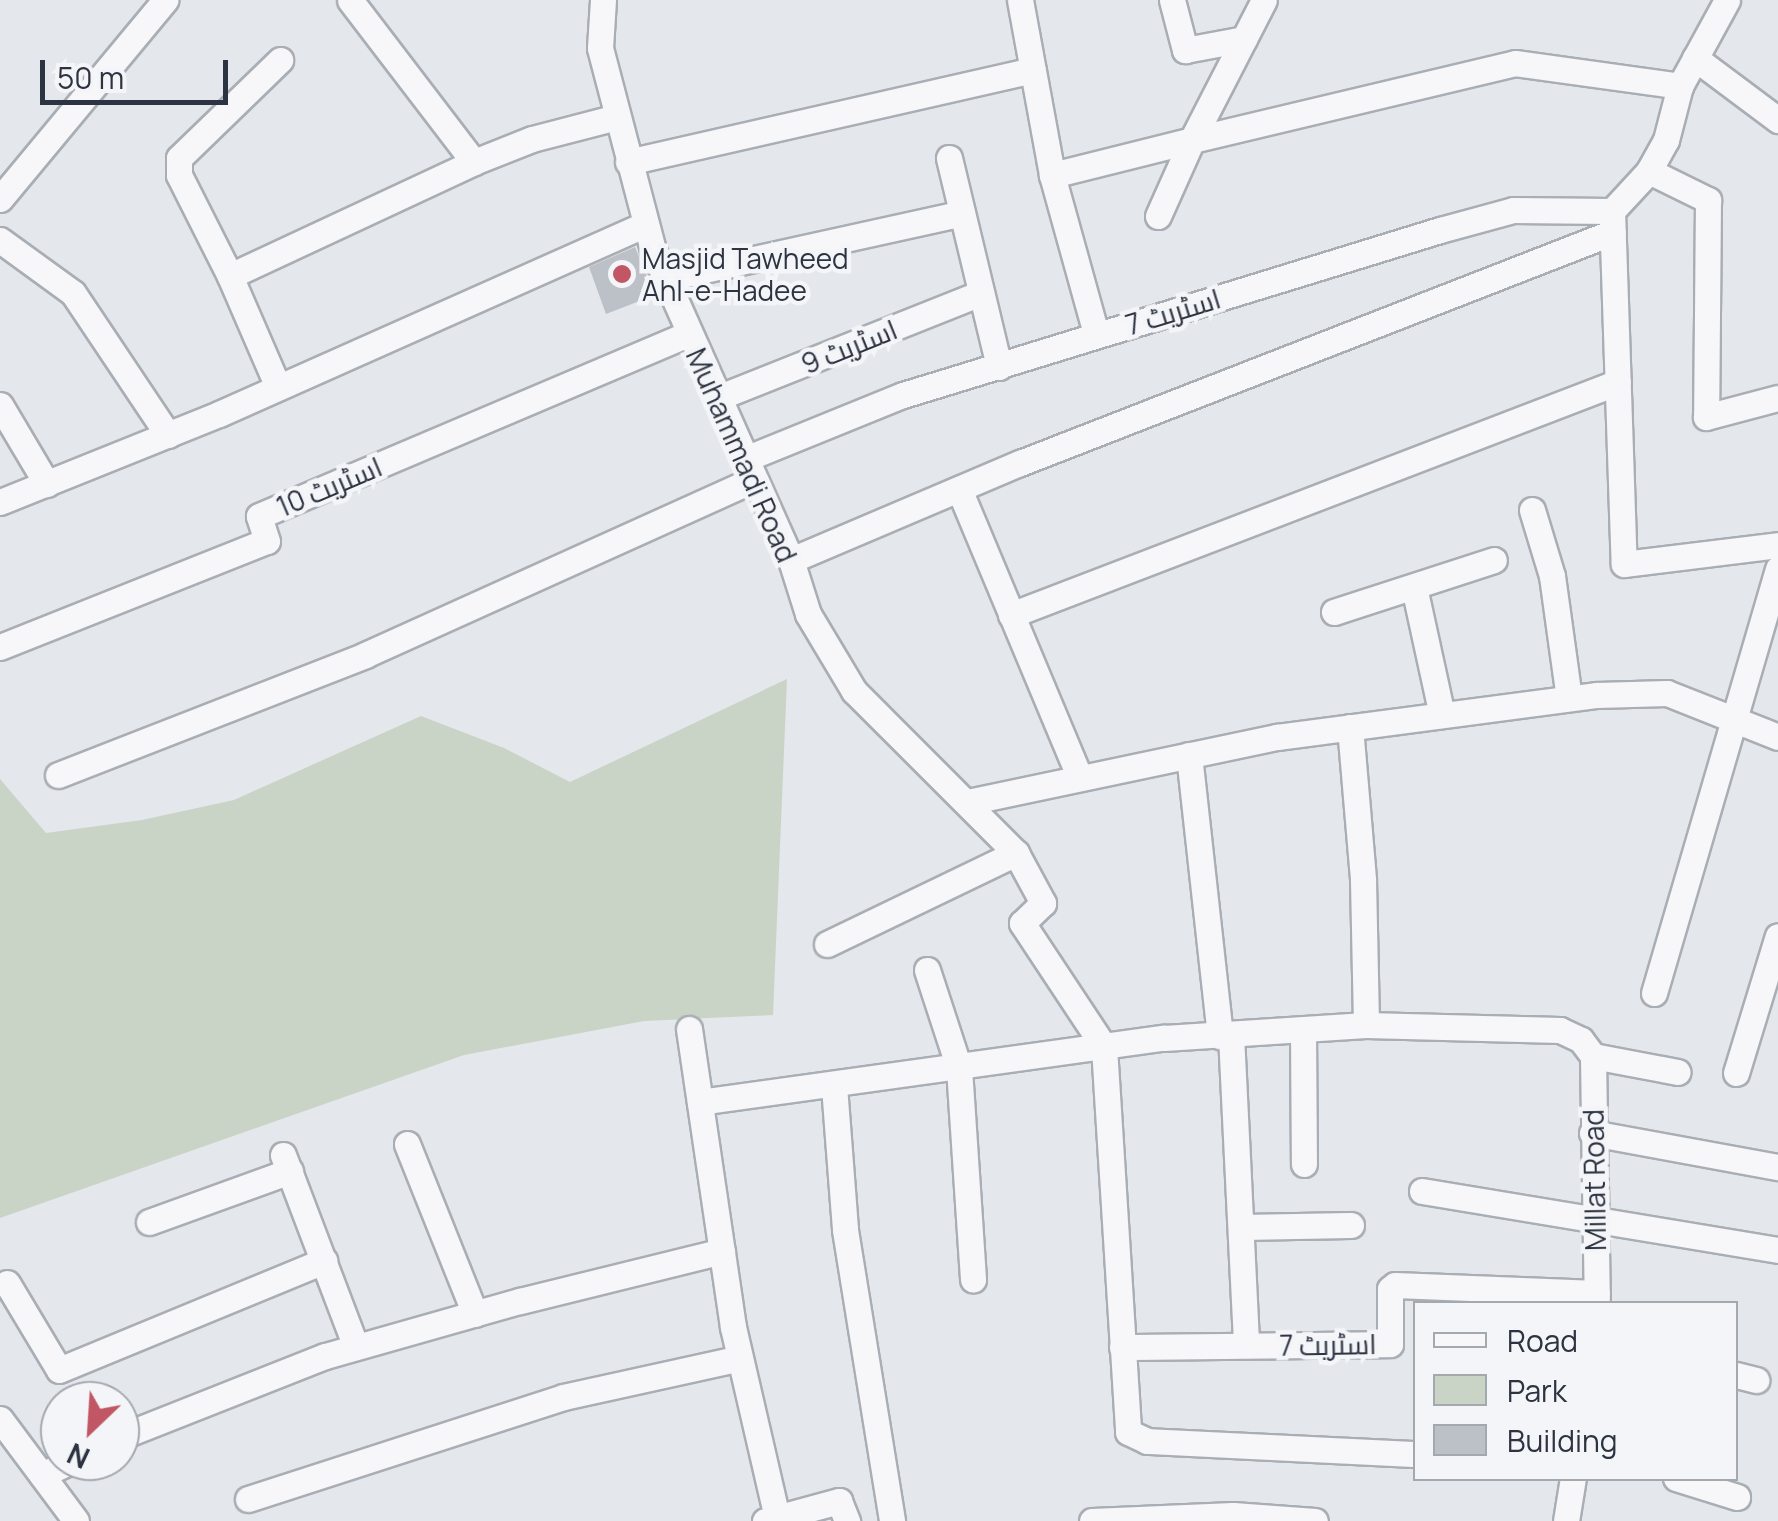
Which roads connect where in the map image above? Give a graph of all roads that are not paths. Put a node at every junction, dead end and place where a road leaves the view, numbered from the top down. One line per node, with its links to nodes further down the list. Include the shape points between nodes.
1 (165, 0): 21 (street)
2 (350, 0): 17 (street)
3 (1020, 0): 11 (street)
4 (1172, 0): 8 (street, via 1186,50)
5 (1264, 0): 8 (street)
6 (1727, 0): 9 (street)
7 (596, 4): 13 (street, Muhammadi Road)
8 (1244, 39): 15 (street)
9 (1695, 58): 12 (street); 14 (street)
10 (280, 60): 27 (street, via 179,158 179,175)
11 (1033, 70): 18 (street); 20 (street)
12 (1680, 86): 15 (street, via 1515,62); 19 (street, via 1666,140)
13 (617, 116): 17 (street); 18 (street, Muhammadi Road)
14 (1778, 120)
15 (1192, 140): 20 (street); 23 (street)
16 (949, 158): 22 (street)
17 (474, 162): 27 (street)
18 (628, 162): 25 (street, Muhammadi Road)
19 (1649, 171): 24 (street); 36 (street, via 1708,200 1706,417)
20 (1052, 175): 31 (street)
21 (0, 199)
22 (962, 213): 28 (street); 29 (street)
23 (1158, 216)
24 (1612, 221): 31 (street, اسٹریٹ 7, via 1513,210); 33 (street); 41 (street)
25 (646, 224): 28 (street, Muhammadi Road); 34 (street)
26 (0, 240): 38 (street, via 73,292)
27 (230, 276): 34 (street)
28 (663, 278): 30 (street, Muhammadi Road)
29 (982, 294): 32 (street); 35 (street, اسٹریٹ 9)
30 (688, 334): 35 (street, Muhammadi Road); 51 (street, اسٹریٹ 10, via 259,516 267,541)
31 (1096, 334): 32 (street, اسٹریٹ 7)
32 (999, 367): 39 (street, اسٹریٹ 7, via 903,394)
33 (1618, 382): 44 (street, via 1624,564); 50 (street)
34 (278, 387): 38 (street)
35 (717, 398): 39 (street, Muhammadi Road)
36 (1778, 398)
37 (0, 405): 40 (street)
38 (168, 435): 40 (street)
39 (750, 469): 45 (street, Muhammadi Road); 58 (street, اسٹریٹ 7, via 366,655)
40 (48, 484): 42 (street)
41 (959, 489): 45 (street); 50 (street)
42 (0, 502)
43 (1532, 510): 52 (street, via 1552,576)
44 (1778, 545)
45 (791, 560): 60 (street, Muhammadi Road, via 808,614 854,691)
46 (1494, 560): 48 (street)
47 (1778, 570): 54 (street)
48 (1414, 586): 49 (street); 53 (street)
49 (1334, 612)
50 (1012, 614): 59 (street)
51 (0, 647)
52 (1569, 698): 53 (street); 54 (street, via 1666,694)
53 (1442, 715): 55 (street)
54 (1734, 720): 56 (street); 65 (street)
55 (1350, 727): 57 (street); 66 (street)
56 (1778, 737)
57 (1189, 755): 59 (street); 69 (street)
58 (58, 775)
59 (1080, 778): 60 (street)
60 (968, 802): 61 (street, Muhammadi Road)
61 (1016, 852): 63 (street); 70 (street, Muhammadi Road, via 1043,903 1022,923)
62 (1778, 936): 74 (street)
63 (827, 944)
64 (927, 970): 72 (street)
65 (1654, 993)
66 (1366, 1025): 68 (street); 71 (street, via 1560,1030 1581,1040)
67 (689, 1029): 76 (street)
68 (1304, 1030): 69 (street); 79 (street)
69 (1226, 1035): 70 (street); 85 (street)
70 (1104, 1047): 72 (street); 94 (street)
71 (1593, 1056): 73 (street); 77 (street, Millat Road)
72 (959, 1068): 75 (street); 89 (street)
73 (1678, 1072)
74 (1736, 1073)
75 (834, 1086): 76 (street); 110 (street, via 845,1230)
76 (700, 1102): 87 (street)
77 (1592, 1133): 80 (street); 82 (street, Millat Road)
78 (407, 1144): 92 (street)
79 (1304, 1164)
80 (1778, 1167)
81 (1422, 1191): 82 (street)
82 (1595, 1217): 86 (street); 91 (street, Millat Road)
83 (149, 1222): 88 (street, via 286,1163)
84 (1351, 1225): 85 (street)
85 (1240, 1227): 93 (street)
86 (1778, 1250)
87 (722, 1251): 92 (street); 96 (street)
88 (324, 1261): 90 (street, via 59,1370); 95 (street)
89 (973, 1280)
90 (7, 1283)
91 (1597, 1298): 93 (street, اسٹریٹ 7, via 1395,1285 1391,1344)
92 (476, 1314): 95 (street)
93 (1246, 1345): 94 (street, اسٹریٹ 7)
94 (1122, 1347): 99 (street, via 1128,1432 1147,1441)
95 (356, 1348): 98 (street)
96 (740, 1358): 105 (street, via 563,1397); 106 (street)
97 (0, 1419): 100 (street)
98 (140, 1428)
99 (1413, 1454)
100 (40, 1473)
101 (46, 1481): 108 (street)
102 (1573, 1481): 112 (street)
103 (1686, 1481): 104 (street)
104 (1737, 1497)
105 (248, 1499)
106 (770, 1519): 109 (street, via 839,1501)
107 (1109, 1520): 111 (street, via 1233,1515)
108 (76, 1521)
109 (847, 1521)
110 (892, 1521)
111 (1314, 1521)
112 (1566, 1521)

